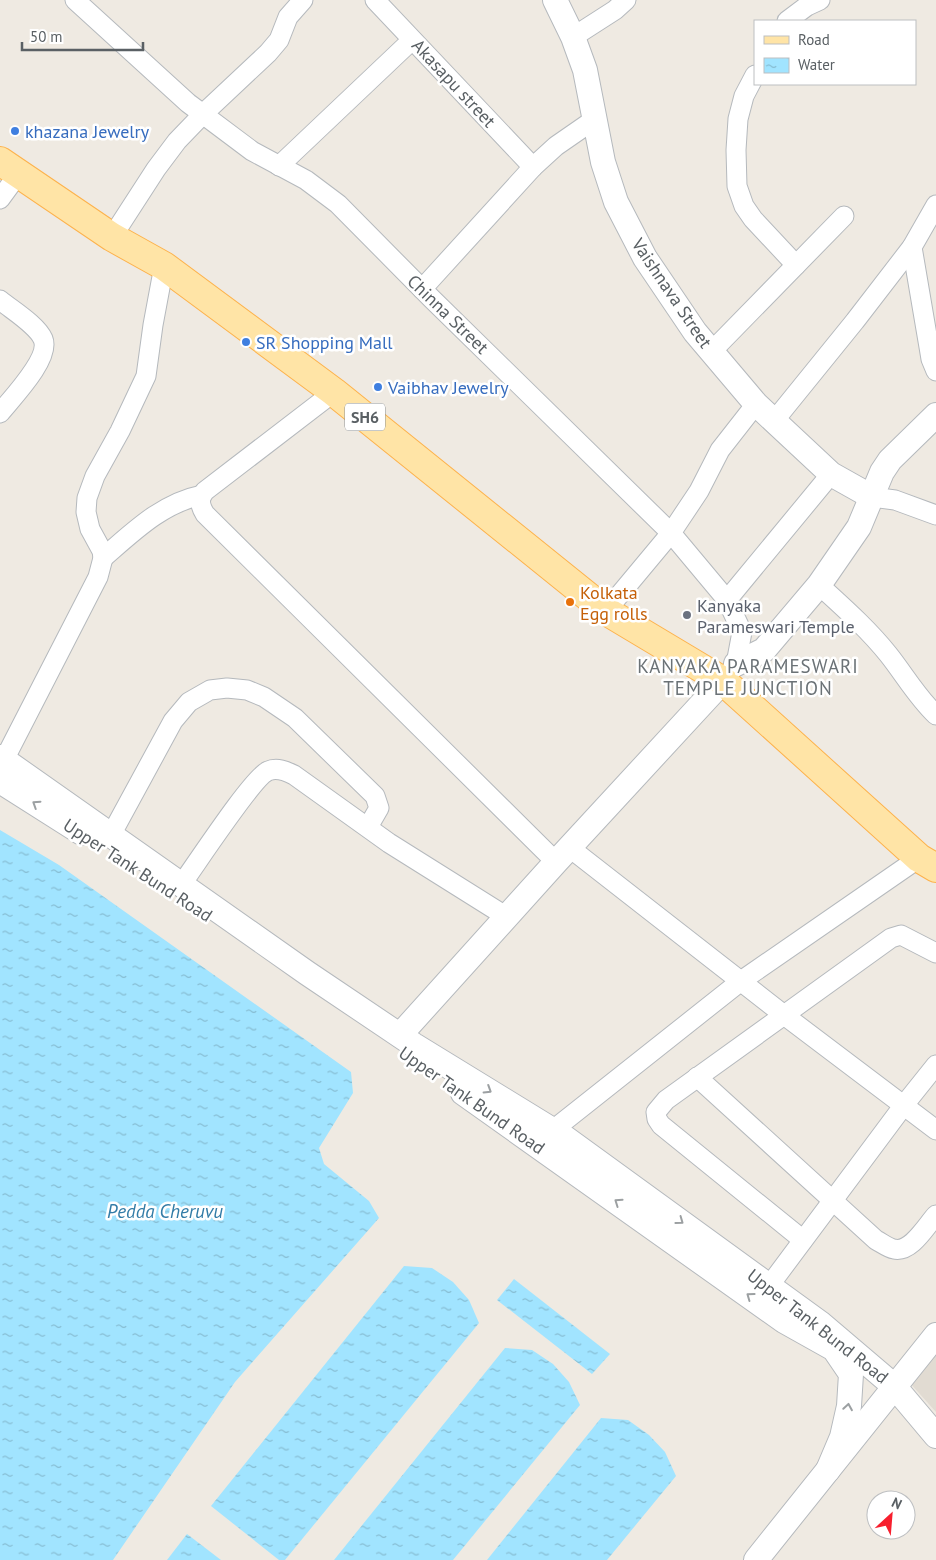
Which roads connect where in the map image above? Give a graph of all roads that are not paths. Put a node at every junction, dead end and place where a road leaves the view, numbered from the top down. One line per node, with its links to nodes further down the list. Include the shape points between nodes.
1 (75, 0): 11 (street, Chinna Street)
2 (303, 0): 11 (street, via 288,17 279,40 268,53)
3 (375, 0): 9 (street, Akasapu street)
4 (554, 0): 8 (street, Vaishnava Street)
5 (626, 0): 8 (street)
6 (810, 2): 7 (street)
7 (788, 20)
8 (574, 37): 12 (street, Vaishnava Street)
9 (412, 40): 13 (street); 14 (street, Akasapu street)
10 (754, 77): 22 (street, via 744,96 738,119 737,186 753,219)
11 (202, 114): 13 (street, Chinna Street, via 252,152); 20 (street, via 156,168)
12 (595, 118): 14 (street); 26 (street, Vaishnava Street, via 603,162 616,202 632,234 695,332)
13 (279, 166): 24 (street, Chinna Street, via 306,180 338,204)
14 (532, 166): 24 (street)
15 (9, 167): 16 (street); 20 (main road, SH6)
16 (0, 200)
17 (936, 205): 19 (street)
18 (844, 216): 22 (street)
19 (930, 226): 21 (street)
20 (112, 237): 23 (main road, SH6)
21 (912, 247): 27 (street, via 931,359); 32 (street)
22 (796, 265): 26 (street)
23 (164, 266): 28 (main road, SH6); 38 (street, via 146,376 95,476 88,498 86,512 90,529)
24 (422, 289): 37 (street, Chinna Street)
25 (0, 300): 30 (street, via 37,330 45,346 39,363)
26 (712, 351): 29 (street, Vaishnava Street)
27 (936, 371)
28 (334, 392): 34 (street); 41 (main road, SH6)
29 (756, 404): 32 (street, Vaishnava Street); 37 (street, via 720,450 699,491)
30 (0, 413)
31 (936, 415): 35 (street, via 890,460)
32 (774, 421): 33 (street, Vaishnava Street)
33 (831, 474): 35 (street, Vaishnava Street); 40 (street)
34 (202, 495): 38 (street, via 174,504); 47 (street, via 201,508 205,514)
35 (872, 497): 36 (street, via 896,500); 39 (street, via 859,527)
36 (936, 515)
37 (671, 533): 40 (street, Chinna Street); 41 (street)
38 (103, 558): 44 (street, via 98,577)
39 (819, 584): 42 (street, via 764,650); 43 (street, via 864,625)
40 (726, 600): 42 (street, Chinna Street, via 742,632)
41 (606, 611): 42 (main road, SH6)
42 (730, 673): 47 (street); 48 (main road)
43 (936, 715)
44 (1, 766): 46 (street, Upper Tank Bund Road); 67 (street, Upper Tank Bund Road, one-way to 44, via 842,1437 849,1406 851,1374 834,1349 784,1320)
45 (368, 827): 46 (street, via 379,808 375,796 295,718 264,697 247,690 227,688 210,690 189,702 173,721); 49 (street, via 294,774 284,770 268,771 248,792); 50 (street)
46 (111, 835): 49 (street, Upper Tank Bund Road)
47 (563, 855): 50 (street); 52 (street)
48 (927, 863): 52 (street)
49 (181, 885): 54 (street, Upper Tank Bund Road)
50 (507, 916): 54 (street)
51 (936, 953): 53 (street, via 896,935)
52 (741, 981): 53 (street); 58 (street)
53 (784, 1015): 56 (street); 57 (street)
54 (400, 1035): 58 (street, Upper Tank Bund Road, one-way to 58)
55 (936, 1065): 57 (street)
56 (697, 1077): 60 (street); 62 (street, via 659,1107 657,1119)
57 (904, 1105): 59 (street); 60 (street)
58 (553, 1130): 63 (street, Upper Tank Bund Road, one-way to 63)
59 (936, 1130)
60 (833, 1201): 61 (street, via 876,1240 894,1250 910,1246); 62 (street)
61 (936, 1214)
62 (803, 1240): 63 (street)
63 (768, 1286): 65 (street, Upper Tank Bund Road, via 820,1323)
64 (936, 1335): 65 (street)
65 (894, 1386): 66 (street, Upper Tank Bund Road); 67 (street)
66 (936, 1436)
67 (828, 1470): 68 (street)
68 (756, 1560)

